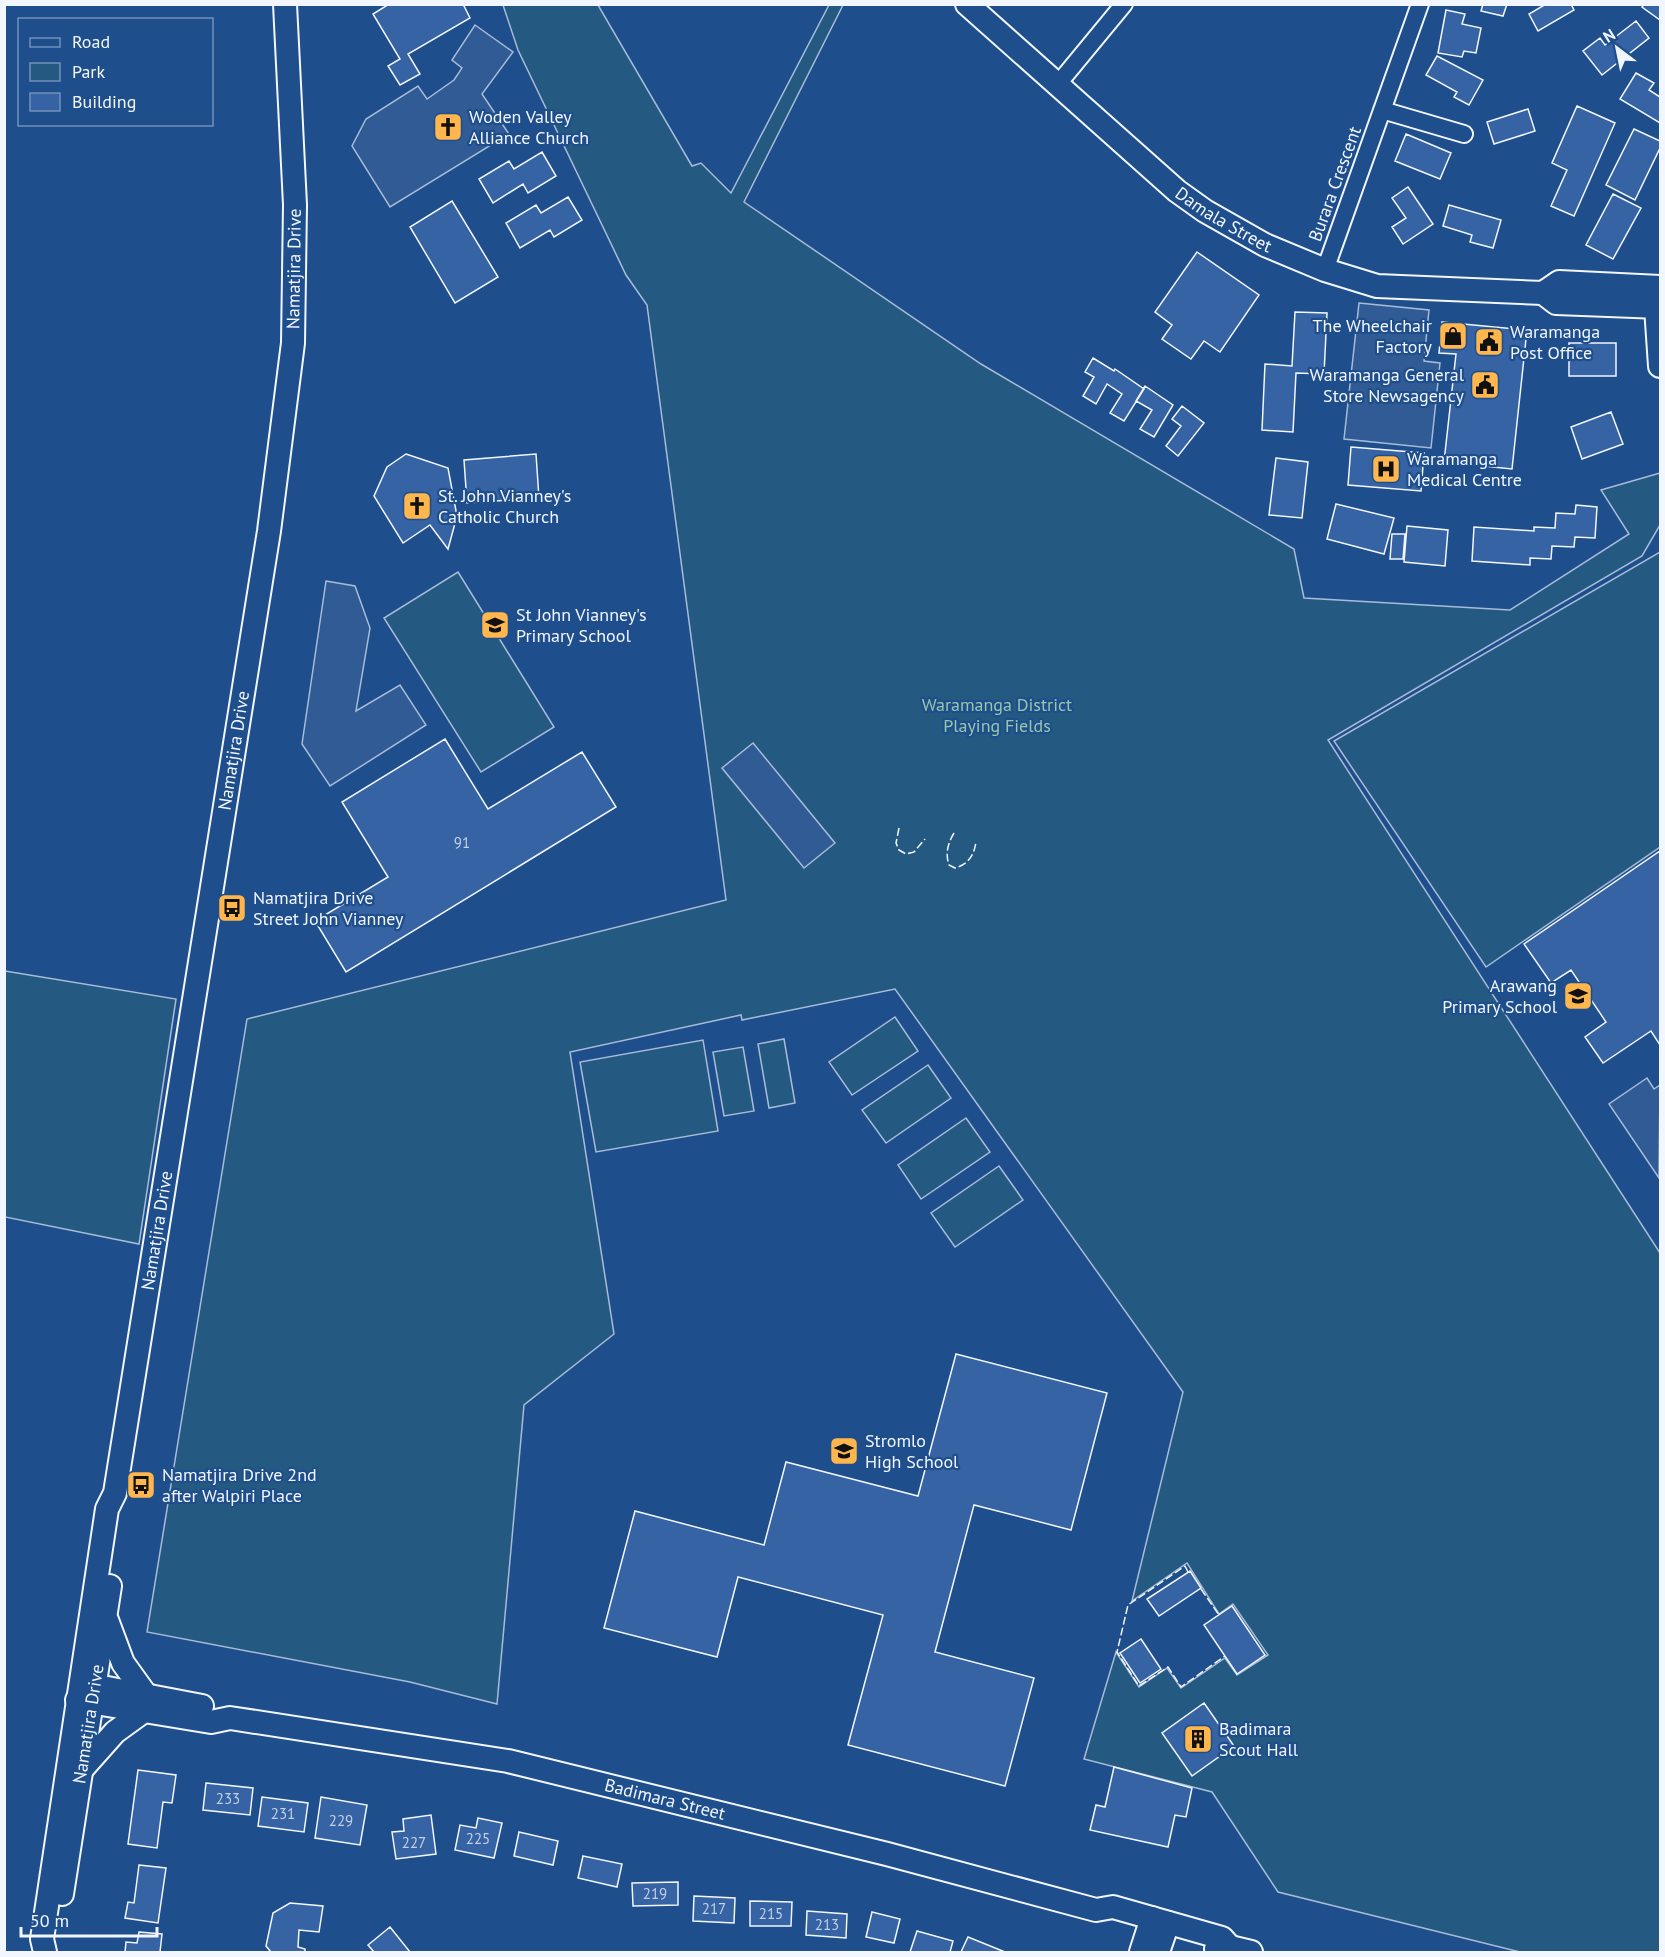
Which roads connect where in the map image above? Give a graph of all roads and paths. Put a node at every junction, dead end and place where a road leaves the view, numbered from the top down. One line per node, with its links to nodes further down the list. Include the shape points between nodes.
1 (285, 4): 11 (main road, Namatjira Drive, via 295,206 293,343 269,531)
2 (967, 4): 5 (main road, Damala Street)
3 (1125, 4): 5 (street)
4 (1420, 4): 6 (street, Burara Crescent)
5 (1058, 84): 8 (main road, Damala Street, via 1177,191 1205,211 1265,246)
6 (1382, 110): 7 (street, Burara Crescent); 8 (street, Burara Crescent)
7 (1464, 134)
8 (1325, 270): 9 (main road, Damala Street, via 1377,286 1543,293 1559,282)
9 (1659, 293): 10 (main road)
10 (1660, 366)
11 (115, 1493): 12 (main road, Namatjira Drive, via 121,1512); 13 (main road, Namatjira Drive, via 107,1509)
12 (106, 1616): 13 (main road, Namatjira Drive); 14 (main road, via 120,1658)
13 (86, 1693): 14 (main road, Badimara Street); 15 (main road, Namatjira Drive); 18 (main road, Namatjira Drive, via 42,1939)
14 (145, 1703): 15 (main road); 16 (main road, Badimara Street, via 211,1722 230,1718 508,1761 913,1860 1096,1910 1106,1919)
15 (83, 1768): 18 (main road, Namatjira Drive, via 54,1937)
16 (1158, 1932): 17 (main road, Badimara Street, via 1215,1949); 19 (main road)
17 (1241, 1950)
18 (45, 1952)
19 (1142, 1953)

